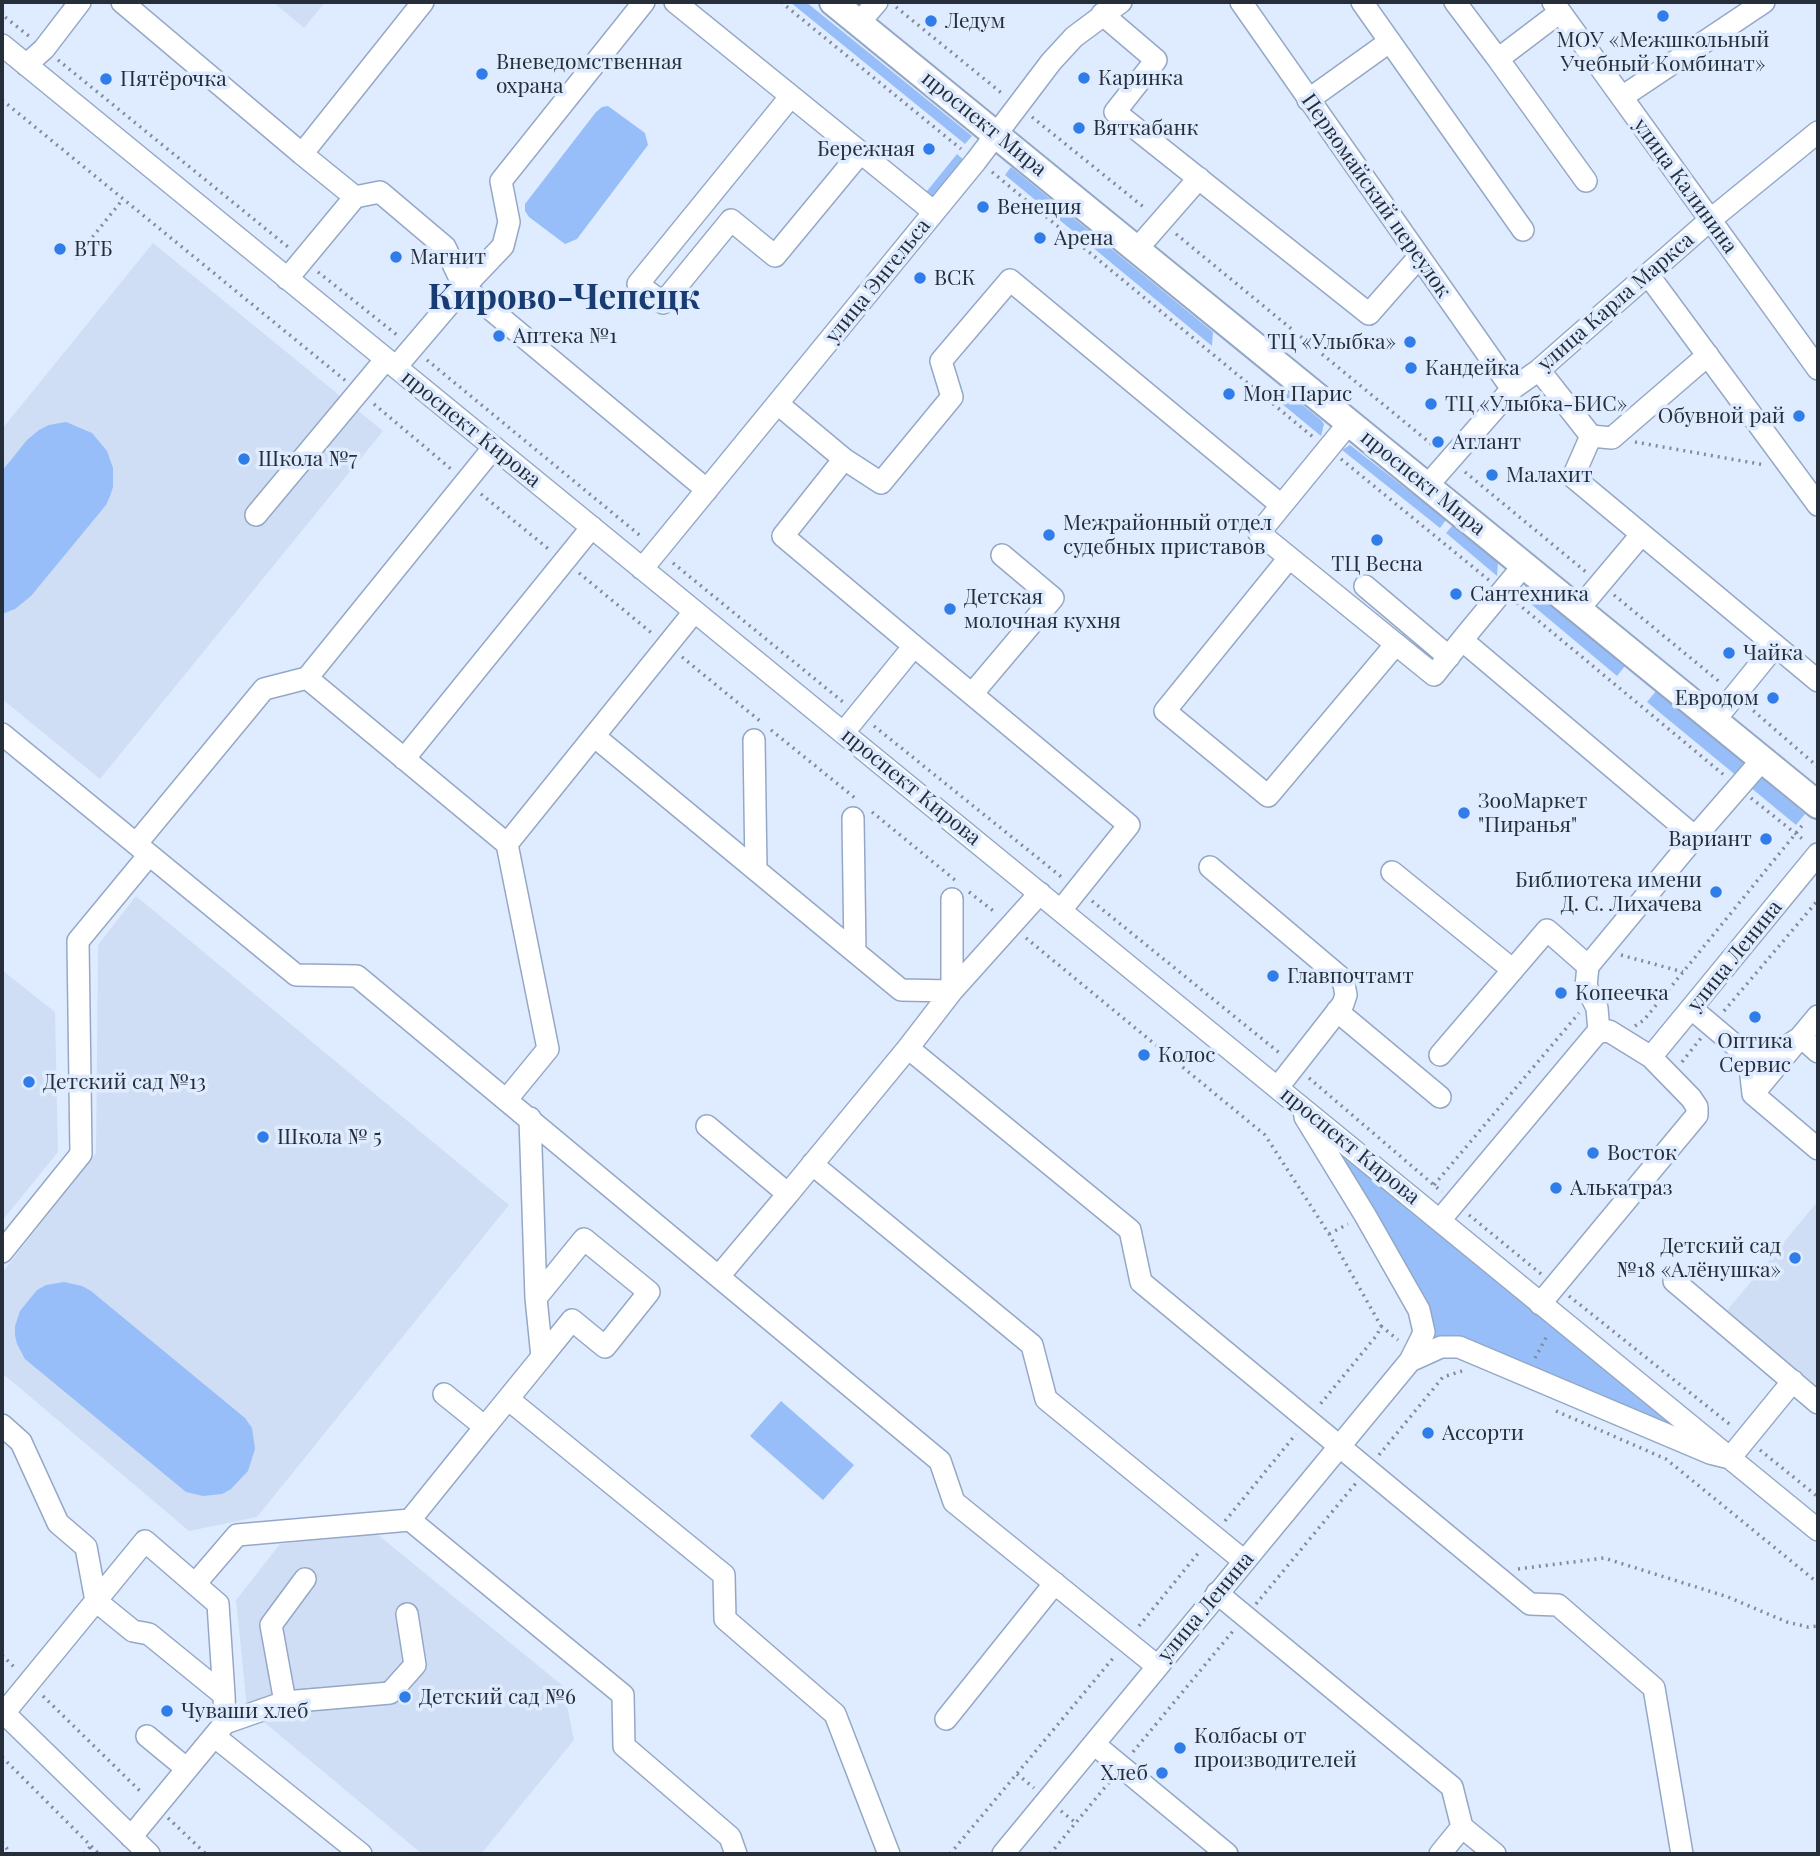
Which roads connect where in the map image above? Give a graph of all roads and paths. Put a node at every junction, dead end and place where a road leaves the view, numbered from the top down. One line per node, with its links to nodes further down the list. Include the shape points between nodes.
1 (80, 2): 22 (street)
2 (122, 2): 32 (street)
3 (423, 2): 32 (street)
4 (644, 2): 48 (street, via 501,181 509,222 503,246)
5 (675, 2): 25 (street)
6 (781, 2): 33 (path)
7 (833, 2): 19 (main road, проспект Мира)
8 (877, 2): 19 (street)
9 (889, 2): 28 (path)
10 (1121, 2): 17 (street, улица Энгельса)
11 (1241, 2): 27 (street, Первомайский переулок)
12 (1362, 2): 20 (street)
13 (1455, 2): 23 (street)
14 (1764, 2): 26 (street)
15 (1557, 7): 23 (street); 26 (street, улица Калинина)
16 (2, 11): 18 (path)
17 (1102, 14): 28 (street, улица Энгельса, via 1074,37); 34 (street, via 1156,60 1115,112)
18 (4, 19): 22 (path)
19 (859, 23): 30 (main road, проспект Мира)
20 (1389, 42): 27 (street); 41 (street)
21 (2, 46): 24 (street, проспект Кирова)
22 (44, 49): 24 (street); 45 (path)
23 (1497, 59): 35 (street)
24 (26, 65): 47 (street, проспект Кирова)
25 (791, 96): 31 (street); 31 (street, via 638,284 663,303 731,220 775,256)
26 (1622, 97): 39 (street, улица Калинина)
27 (1308, 100): 43 (street, Первомайский переулок)
28 (1017, 105): 30 (street, улица Энгельса); 40 (path)
29 (1818, 132): 39 (street, улица Карла Маркса)
30 (996, 134): 33 (street, улица Энгельса); 42 (main road, проспект Мира)
31 (860, 152): 38 (street)
32 (302, 153): 36 (street)
33 (976, 161): 38 (street, улица Энгельса); 59 (path)
34 (1199, 178): 40 (street); 43 (street, via 1369,314)
35 (1586, 181)
36 (355, 197): 45 (street); 48 (street, via 380,192 446,247)
37 (123, 199): 44 (path)
38 (934, 212): 55 (street, улица Энгельса)
39 (1710, 220): 46 (street, улица Карла Маркса); 52 (street, улица Калинина)
40 (1162, 222): 42 (street); 61 (path)
41 (1523, 230)
42 (1137, 249): 56 (main road, проспект Мира)
43 (1419, 257): 54 (street, Первомайский переулок)
44 (75, 259)
45 (303, 260): 47 (street); 49 (path)
46 (1649, 276): 50 (street); 53 (street, улица Карла Маркса)
47 (286, 279): 51 (street, проспект Кирова)
48 (464, 287): 49 (street); 64 (street)
49 (411, 347): 51 (street); 70 (path)
50 (1708, 355): 57 (street); 62 (street)
51 (391, 363): 58 (street, проспект Кирова); 67 (street)
52 (1818, 369)
53 (1539, 370): 54 (street, улица Карла Маркса); 57 (street)
54 (1512, 389): 61 (street, улица Карла Маркса)
55 (778, 404): 60 (street); 64 (street, улица Энгельса)
56 (1349, 422): 59 (street); 63 (main road, проспект Мира)
57 (1602, 437): 62 (path); 69 (street, via 1573,477)
58 (494, 447): 68 (street, проспект Кирова); 85 (street)
59 (1328, 449): 65 (street); 77 (path)
60 (844, 458): 65 (street, via 880,483 952,397 941,361 1010,280); 82 (street, via 783,536)
61 (1450, 460): 63 (street, улица Карла Маркса); 75 (path)
62 (1805, 476): 66 (street)
63 (1427, 486): 73 (main road, проспект Мира)
64 (707, 490): 70 (street, улица Энгельса)
65 (1281, 505): 72 (street, via 1259,533)
66 (1818, 505)
67 (256, 515)
68 (592, 527): 74 (street, проспект Кирова); 95 (street)
69 (1641, 535): 75 (street); 83 (street)
70 (657, 550): 74 (street, улица Энгельса); 89 (path)
71 (1002, 555): 87 (street, via 1053,598)
72 (1289, 558): 81 (street); 81 (street, via 1166,711 1268,796)
73 (1524, 565): 77 (street); 78 (main road, проспект Мира)
74 (642, 569): 79 (street, проспект Кирова)
75 (1600, 583): 78 (street); 88 (path)
76 (1365, 586): 84 (street)
77 (1503, 591): 80 (street); 98 (path)
78 (1578, 610): 90 (main road, проспект Мира)
79 (694, 612): 91 (street, проспект Кирова); 92 (street)
80 (1462, 640): 84 (street); 102 (street)
81 (1396, 644): 84 (street, via 1434,675)
82 (914, 646): 87 (street); 89 (street)
83 (1775, 646): 86 (street); 88 (street)
84 (1449, 657)
85 (307, 678): 95 (street); 105 (street, via 264,689)
86 (1818, 681)
87 (972, 694): 109 (street, via 1129,825)
88 (1735, 695): 90 (street); 97 (path)
89 (859, 714): 91 (street); 109 (path)
90 (1714, 721): 96 (main road, проспект Мира)
91 (844, 732): 110 (street, проспект Кирова)
92 (594, 736): 103 (street); 107 (street)
93 (754, 740): 107 (street)
94 (5, 744): 105 (street)
95 (404, 759): 103 (street)
96 (1762, 760): 98 (street); 99 (main road, проспект Мира)
97 (1818, 767)
98 (1738, 787): 101 (path); 102 (street)
99 (1814, 810): 101 (path)
100 (853, 818): 113 (street)
101 (1796, 834): 104 (path); 116 (path)
102 (1695, 837): 114 (street)
103 (507, 844): 134 (street, via 548,1049)
104 (1813, 848): 119 (street, улица Ленина)
105 (142, 850): 134 (street, via 296,975 357,976); 146 (street, via 78,941 81,1154)
106 (1210, 867): 120 (street, via 1340,976 1346,995)
107 (756, 870): 113 (street)
108 (1392, 872): 115 (street)
109 (1078, 889): 112 (street); 130 (path)
110 (1040, 892): 112 (street, проспект Кирова); 117 (street)
111 (952, 900): 117 (street)
112 (1061, 910): 131 (street, проспект Кирова)
113 (855, 952): 117 (street, via 901,990)
114 (1594, 958): 115 (street, via 1547,930); 116 (path); 118 (street, via 1586,986)
115 (1513, 970): 127 (street)
116 (1683, 972): 122 (path, via 1644,1020)
117 (952, 991): 125 (street)
118 (1595, 1003): 123 (street); 140 (path, via 1581,1011)
119 (1692, 1009): 128 (street, улица Ленина); 129 (street)
120 (1337, 1011): 130 (street); 133 (street)
121 (1818, 1016): 124 (street)
122 (1632, 1026)
123 (1599, 1032): 128 (street, via 1616,1034); 142 (street)
124 (1801, 1037): 126 (street); 129 (street, via 1768,1059); 132 (street)
125 (908, 1048): 139 (street); 165 (street, via 1130,1230 1142,1282)
126 (1818, 1052)
127 (1440, 1055)
128 (1651, 1057): 149 (street, via 1691,1098 1696,1115)
129 (1749, 1057): 132 (street)
130 (1294, 1065): 131 (street); 140 (path)
131 (1278, 1087): 135 (street, проспект Кирова)
132 (1753, 1094): 138 (street)
133 (1440, 1097)
134 (507, 1099): 136 (street)
135 (1296, 1102): 143 (street, проспект Кирова); 154 (street, via 1419,1310 1424,1332)
136 (530, 1118): 147 (street); 150 (street)
137 (707, 1126): 141 (street)
138 (1818, 1149)
139 (812, 1164): 141 (street); 171 (street, via 1032,1345 1046,1399)
140 (1434, 1185): 142 (path)
141 (788, 1194): 147 (street)
142 (1454, 1202): 143 (street); 149 (path)
143 (1440, 1220): 151 (street, проспект Кирова)
144 (1353, 1221): 145 (path)
145 (1329, 1234)
146 (2, 1252)
147 (719, 1276): 174 (street, via 940,1461 954,1502)
148 (1674, 1282): 157 (street)
149 (1554, 1285): 151 (street); 164 (path)
150 (536, 1298): 153 (street); 153 (street, via 584,1239 649,1292 605,1347 572,1320)
151 (1540, 1304): 152 (street, проспект Кирова)
152 (1557, 1317): 156 (path); 166 (street, проспект Кирова)
153 (542, 1357): 159 (street)
154 (1410, 1361): 156 (street, via 1448,1345); 165 (street, улица Ленина)
155 (1464, 1371): 167 (path, via 1443,1377)
156 (1525, 1375): 166 (street)
157 (1793, 1381): 160 (street); 164 (street)
158 (444, 1394): 163 (street)
159 (508, 1399): 163 (street); 209 (street, via 723,1576 724,1619 835,1713)
160 (1818, 1403)
161 (1555, 1411): 175 (path, via 1666,1459)
162 (2, 1425): 178 (street, via 21,1442 58,1523 86,1547)
163 (485, 1427): 169 (street)
164 (1745, 1437): 166 (street); 168 (path)
165 (1339, 1447): 167 (street); 171 (street, улица Ленина)
166 (1730, 1458): 170 (street, проспект Кирова)
167 (1368, 1469): 172 (street); 180 (path)
168 (1818, 1497)
169 (410, 1520): 176 (street, via 237,1535); 208 (street, via 623,1695 624,1746 730,1837)
170 (1818, 1530)
171 (1244, 1561): 177 (street, улица Ленина)
172 (1492, 1572): 181 (path, via 1604,1558 1728,1597 1787,1622); 215 (street, via 1530,1604 1558,1605 1654,1688)
173 (305, 1578): 186 (street, via 271,1625)
174 (1055, 1583): 183 (street); 188 (street)
175 (1818, 1583)
176 (195, 1584): 178 (street, via 145,1541); 185 (street, via 218,1604)
177 (1217, 1593): 180 (street); 183 (street, улица Ленина)
178 (96, 1601): 184 (street); 185 (street, via 133,1631 149,1634)
179 (407, 1614): 186 (street, via 415,1665 390,1693)
180 (1246, 1616): 193 (path); 198 (street, via 1452,1787)
181 (1818, 1626)
182 (2, 1655): 184 (path)
183 (1157, 1666): 191 (street, улица Ленина)
184 (29, 1682): 187 (street); 197 (path)
185 (224, 1695): 189 (street)
186 (285, 1702): 189 (street)
187 (3, 1712): 199 (street)
188 (946, 1719)
189 (220, 1729): 194 (street); 207 (street)
190 (147, 1736): 194 (street)
191 (1094, 1744): 193 (street); 210 (street, улица Ленина)
192 (2, 1757): 201 (path)
193 (1121, 1767): 211 (path); 212 (street)
194 (187, 1769): 197 (street)
195 (1017, 1774): 196 (path)
196 (1036, 1790)
197 (156, 1807): 199 (street); 206 (path)
198 (1462, 1827): 213 (street); 214 (street)
199 (131, 1837): 205 (street)
200 (2, 1842): 202 (path)
201 (91, 1846): 203 (path); 204 (path)
202 (11, 1854)
203 (84, 1854)
204 (99, 1854)
205 (149, 1854)
206 (206, 1854)
207 (361, 1854)
208 (736, 1854)
209 (889, 1854)
210 (1003, 1854)
211 (1050, 1854)
212 (1227, 1854)
213 (1440, 1854)
214 (1495, 1854)
215 (1682, 1854)

